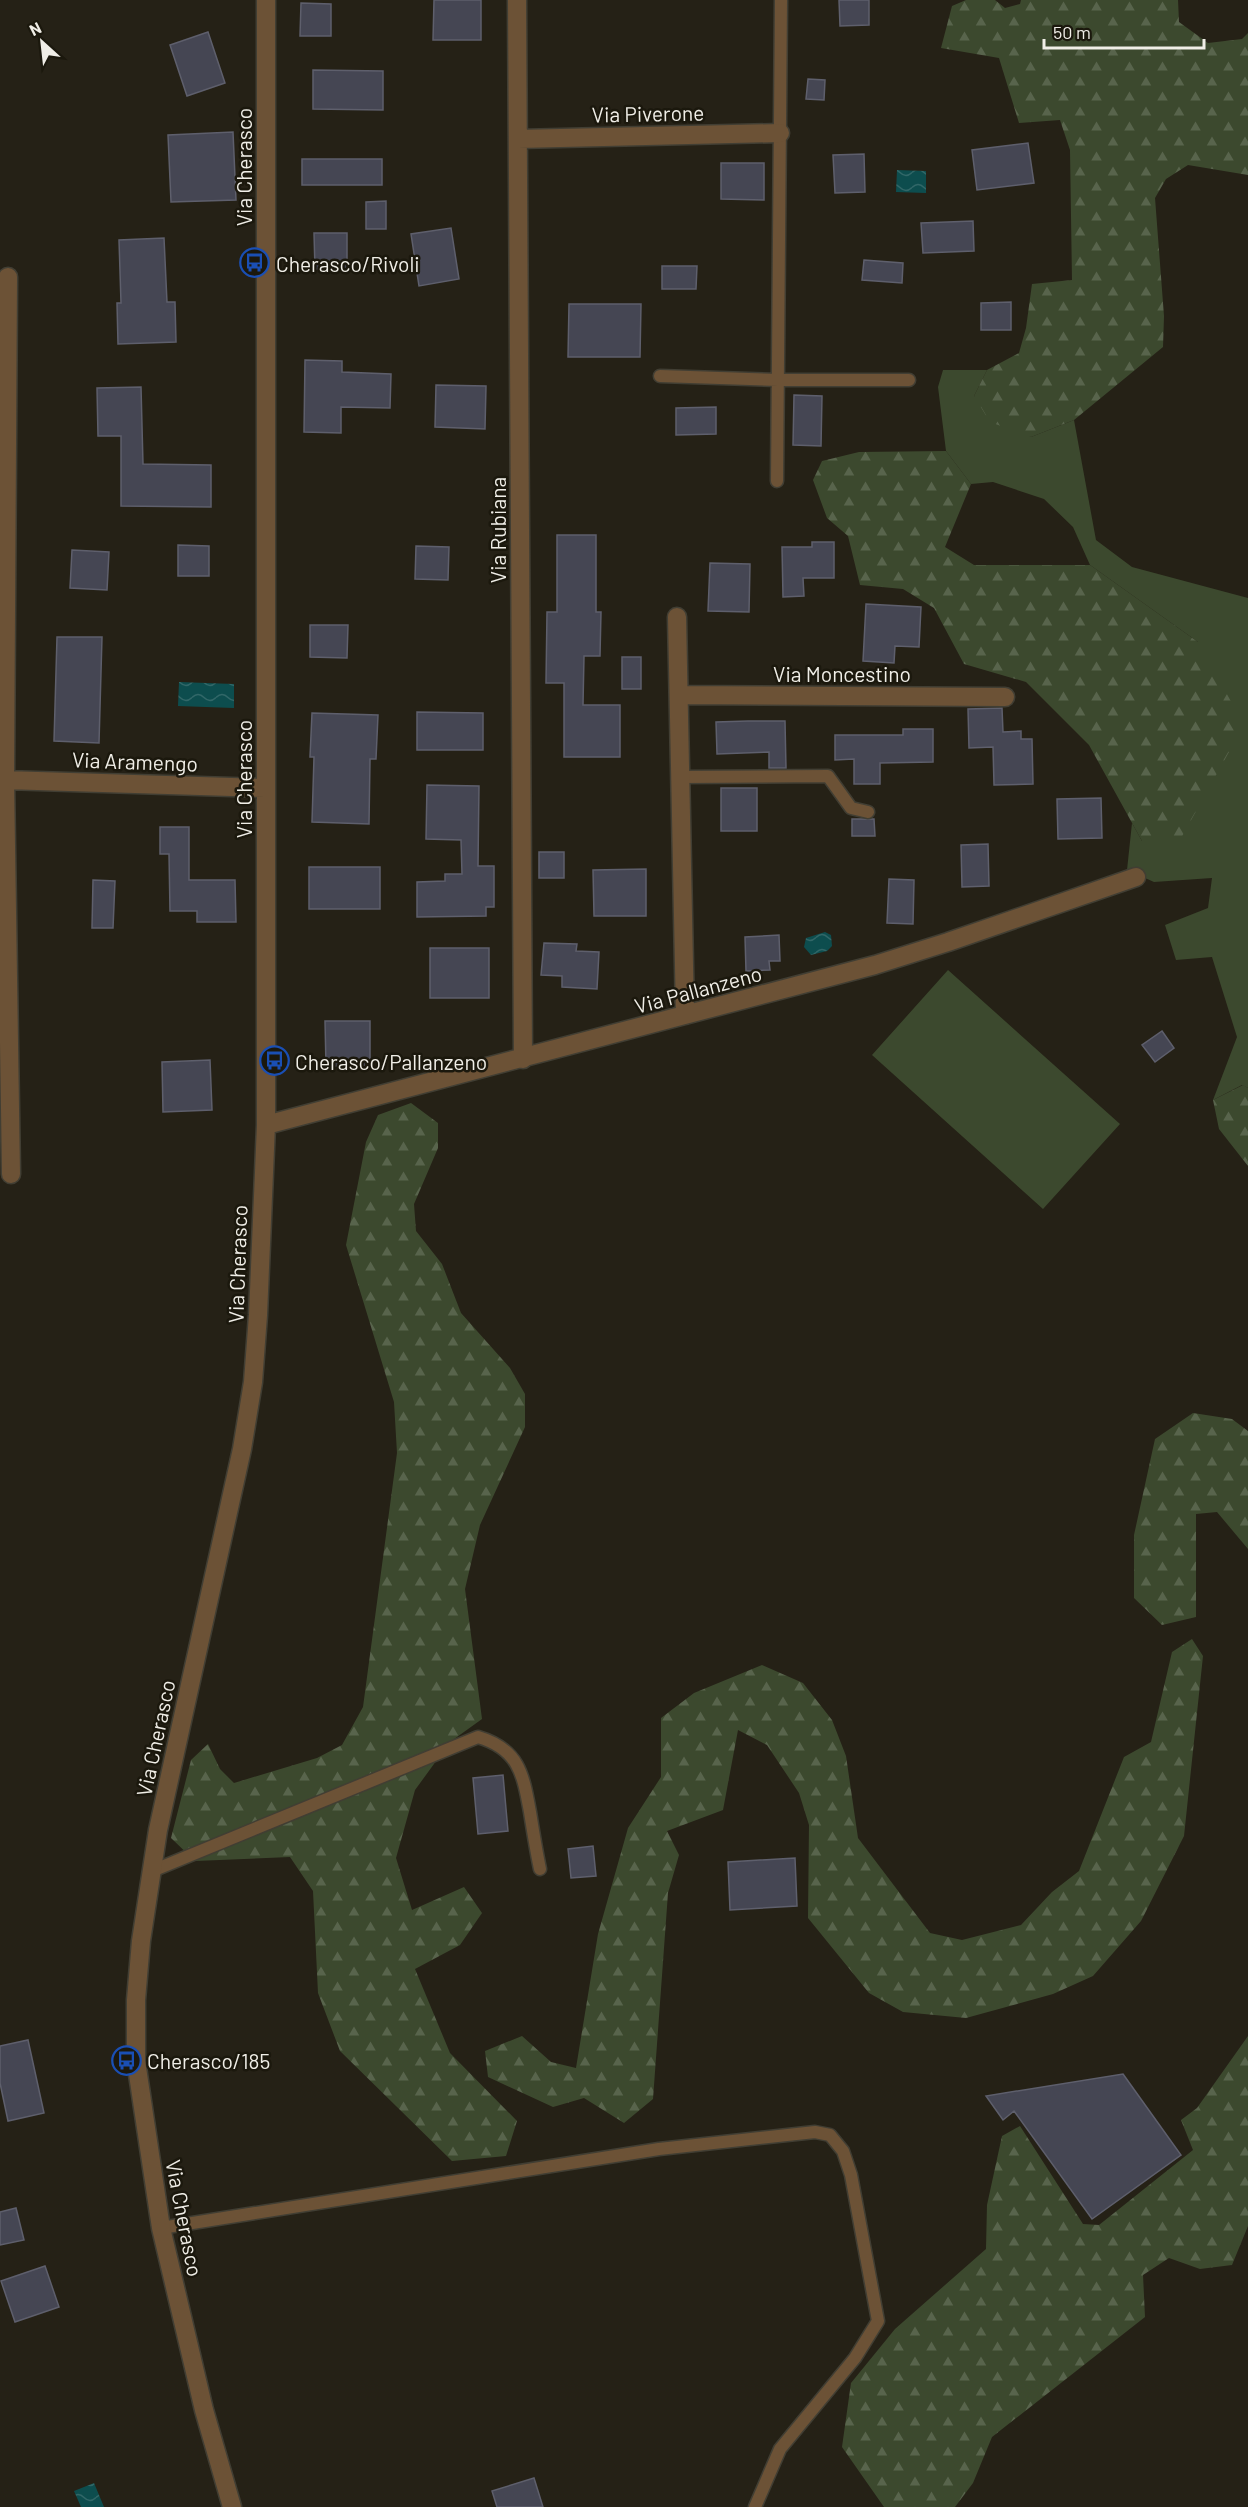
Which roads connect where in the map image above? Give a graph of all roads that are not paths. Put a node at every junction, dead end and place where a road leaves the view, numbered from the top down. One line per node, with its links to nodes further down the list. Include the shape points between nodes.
1 (266, 0): 16 (street, Via Cherasco)
2 (517, 0): 5 (street, Via Rubiana)
3 (781, 0): 4 (lane)
4 (780, 133): 5 (street, Via Piverone); 8 (lane)
5 (518, 139): 20 (street, Via Rubiana)
6 (8, 277): 15 (street)
7 (660, 376): 8 (lane)
8 (778, 380): 9 (lane); 10 (lane)
9 (909, 380)
10 (777, 481)
11 (677, 617): 12 (street)
12 (679, 695): 13 (street, Via Moncestino); 14 (street)
13 (1005, 697)
14 (681, 777): 17 (lane, via 828,776 851,808); 19 (street)
15 (4, 780): 16 (street, Via Aramengo); 22 (street)
16 (265, 788): 21 (street, Via Cherasco)
17 (868, 812)
18 (1136, 877): 19 (street, Via Pallanzeno, via 893,960)
19 (686, 1015): 20 (street, Via Pallanzeno)
20 (523, 1059): 21 (street, Via Pallanzeno)
21 (266, 1125): 24 (street, Via Cherasco, via 253,1382)
22 (11, 1174)
23 (540, 1869): 24 (lane, via 523,1774 514,1759 495,1742 478,1737)
24 (152, 1871): 25 (street, Via Cherasco, via 136,2000 136,2061)
25 (161, 2228): 26 (street, Via Cherasco, via 204,2410); 27 (lane, via 659,2149 815,2132 830,2135 843,2151 851,2175 878,2321 855,2358 780,2449)
26 (232, 2507)
27 (755, 2507)

